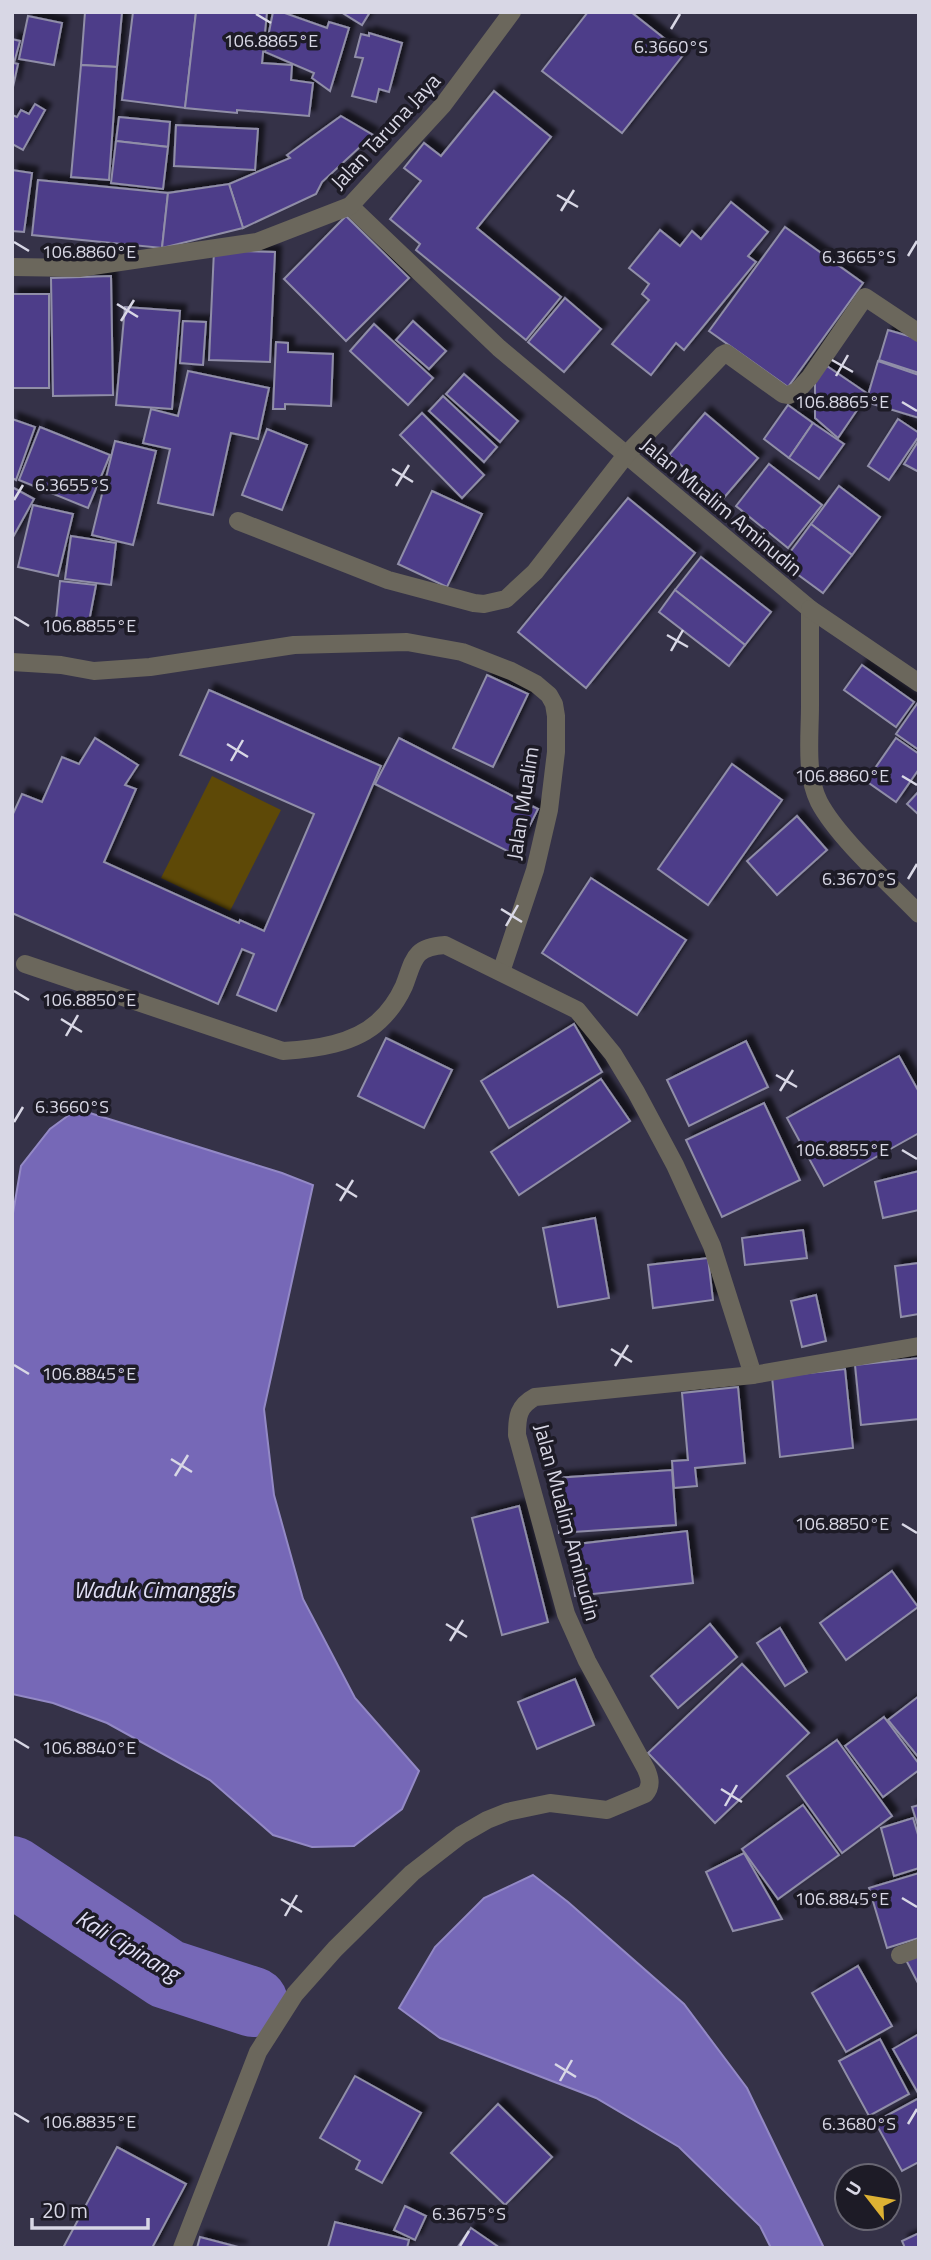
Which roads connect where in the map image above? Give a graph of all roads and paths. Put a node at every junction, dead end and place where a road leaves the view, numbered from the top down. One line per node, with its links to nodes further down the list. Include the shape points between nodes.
1 (512, 12): 2 (street, Jalan Taruna Jaya, via 443,105)
2 (351, 206): 3 (street, Jalan Taruna Jaya, via 257,242 79,268); 5 (street, Jalan Mualim Aminudin, via 499,348)
3 (12, 267)
4 (919, 333): 5 (street, via 865,297 810,377 786,395 723,354)
5 (626, 455): 6 (street, via 535,572 506,599 495,603 474,603 388,580); 7 (street, Jalan Mualim Aminudin)
6 (238, 521)
7 (810, 610): 9 (street, Jalan Mualim Aminudin); 10 (street, via 810,750 818,800)
8 (12, 662): 12 (street, Jalan Mualim, via 94,671 295,645 407,642 462,652 536,684 554,704 556,752 549,810)
9 (919, 683)
10 (919, 914)
11 (25, 964): 12 (street, via 283,1051 333,1045 378,1023 398,996 414,958 424,949 445,944)
12 (507, 975): 14 (street, via 577,1010 619,1064 712,1246)
13 (919, 1346): 14 (street, Jalan Mualim Aminudin)
14 (753, 1375): 17 (street, Jalan Mualim Aminudin, via 535,1397 520,1408 517,1434 566,1614 646,1769 650,1787 645,1794 607,1810 550,1803 507,1812 461,1835 412,1873 295,1994 258,2052)
15 (919, 1948): 16 (street)
16 (900, 1955)
17 (182, 2248)

